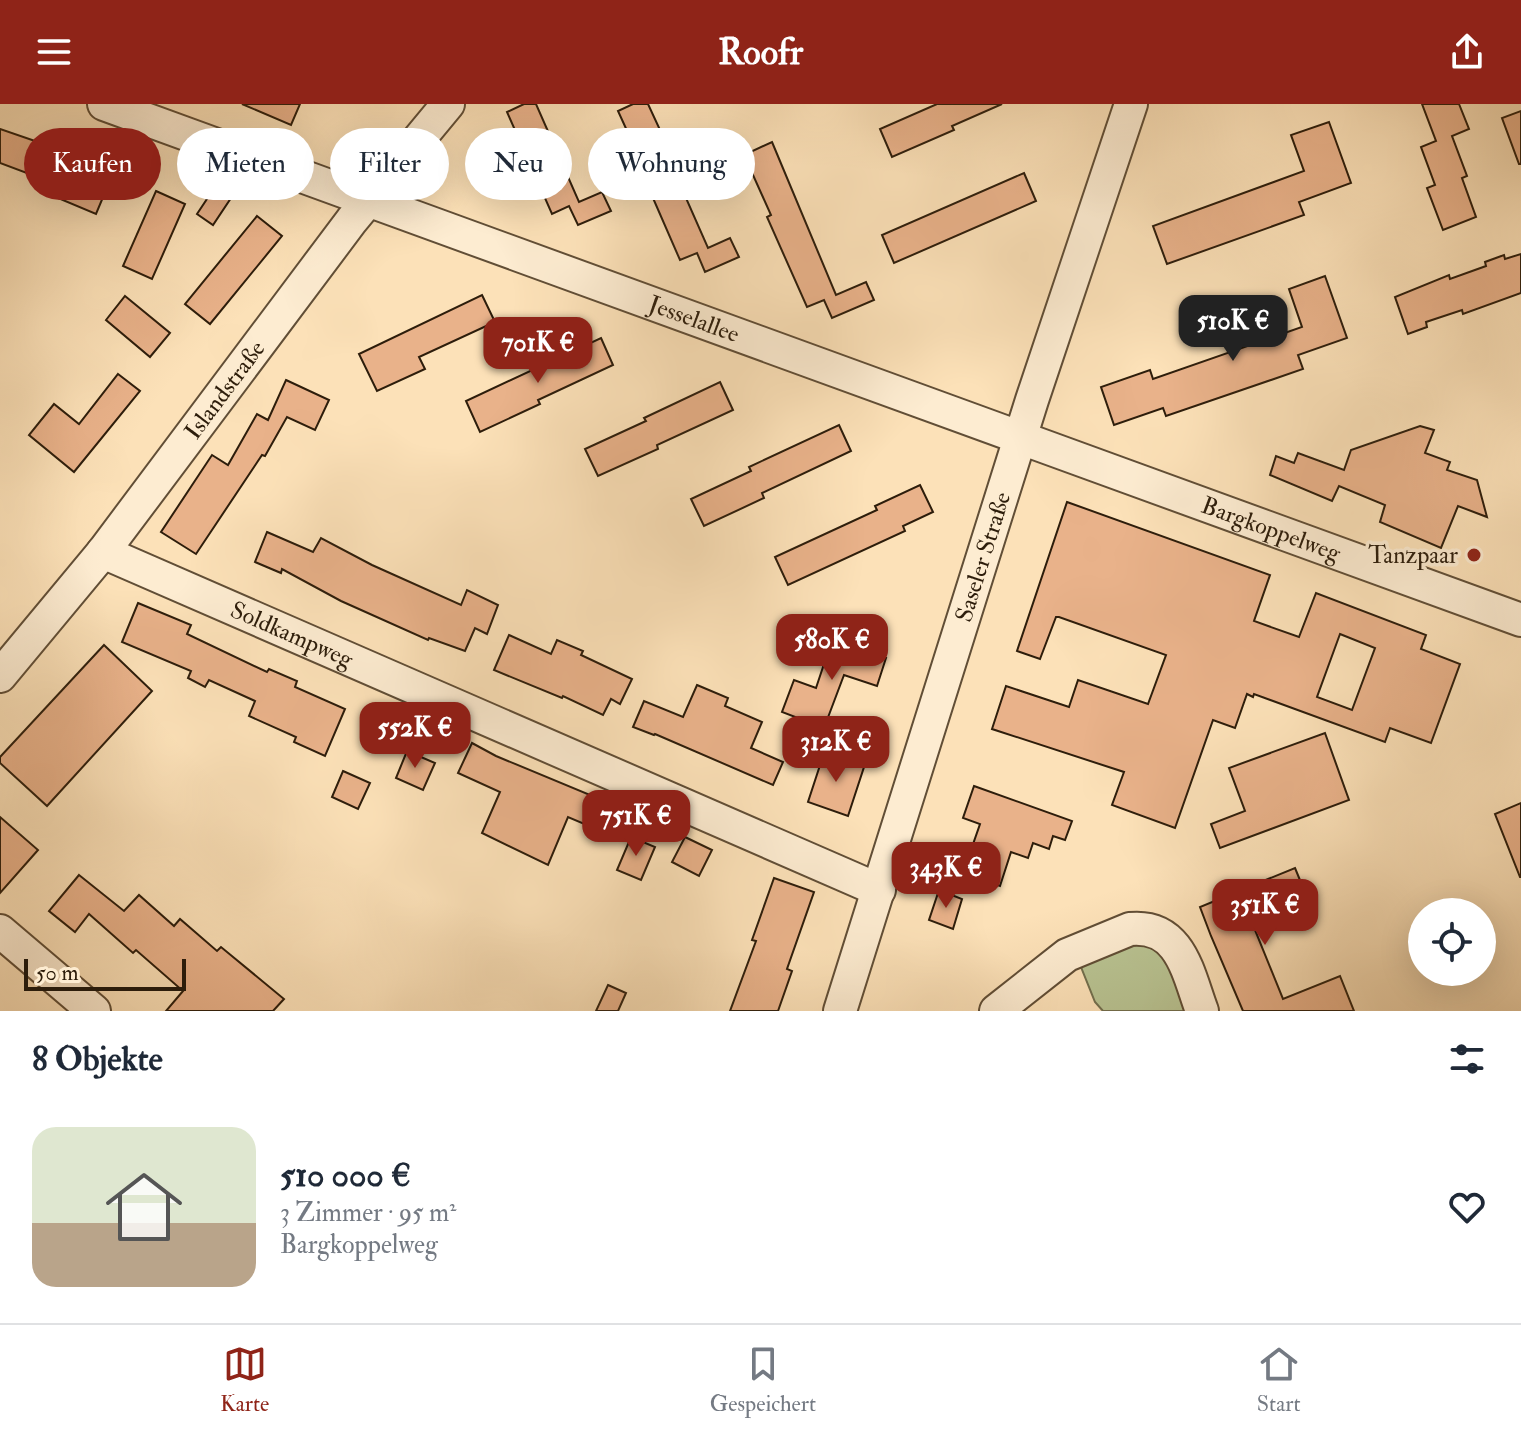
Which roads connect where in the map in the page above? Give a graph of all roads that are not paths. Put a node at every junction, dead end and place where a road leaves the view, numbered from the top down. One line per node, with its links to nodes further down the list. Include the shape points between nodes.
1 (104, 104): 5 (street, Jesselallee)
2 (448, 104): 4 (street, Islandstraße)
3 (1131, 104): 7 (street, Saseler Straße)
4 (428, 128)
5 (330, 186)
6 (368, 200): 7 (street, Jesselallee); 8 (street, Islandstraße)
7 (1020, 438): 9 (street, Bargkoppelweg); 11 (street, Saseler Straße)
8 (103, 552): 10 (street, Islandstraße); 11 (street, Soldkampweg)
9 (1521, 620)
10 (0, 676)
11 (879, 890): 14 (street, Saseler Straße)
12 (0, 931): 13 (street)
13 (94, 1011)
14 (840, 1011)
15 (996, 1011): 16 (street, via 1067,955 1138,928 1161,933 1172,942)
16 (1202, 1011)

